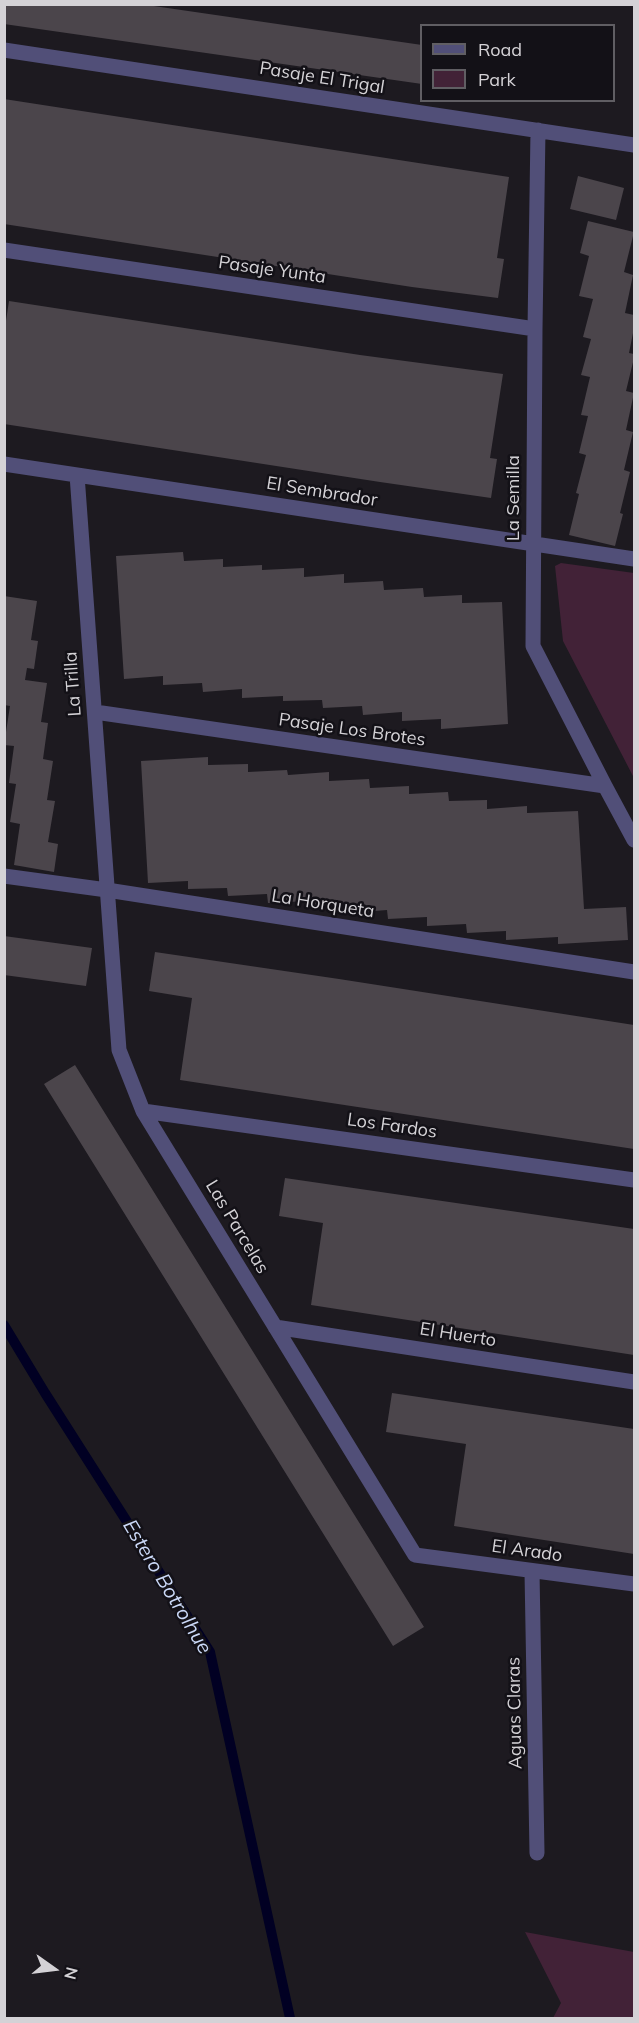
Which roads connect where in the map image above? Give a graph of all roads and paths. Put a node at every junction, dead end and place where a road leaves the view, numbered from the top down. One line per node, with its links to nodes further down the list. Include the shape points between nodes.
1 (4, 50): 2 (street, Pasaje El Trigal)
2 (538, 130): 3 (street, Pasaje El Trigal); 5 (street, La Semilla)
3 (634, 145)
4 (4, 250): 5 (street, Pasaje Yunta)
5 (534, 329): 8 (street, La Semilla)
6 (4, 464): 7 (street, El Sembrador)
7 (77, 475): 8 (street, El Sembrador); 10 (street, La Trilla)
8 (533, 544): 9 (street, El Sembrador); 11 (street, La Semilla, via 533,646)
9 (634, 559)
10 (95, 712): 11 (street, Pasaje Los Brotes); 14 (street, La Trilla)
11 (604, 786): 12 (street, La Semilla)
12 (634, 840)
13 (4, 876): 14 (street, La Horqueta)
14 (107, 890): 15 (street, La Horqueta); 16 (street, Las Parcelas, via 119,1050)
15 (634, 972)
16 (143, 1111): 17 (street, Los Fardos); 18 (street, Las Parcelas)
17 (634, 1180)
18 (275, 1327): 19 (street, El Huerto); 20 (street, Las Parcelas)
19 (634, 1382)
20 (416, 1555): 21 (street, El Arado)
21 (532, 1572): 22 (street, El Arado); 23 (street, Aguas Claras)
22 (634, 1584)
23 (537, 1853)

